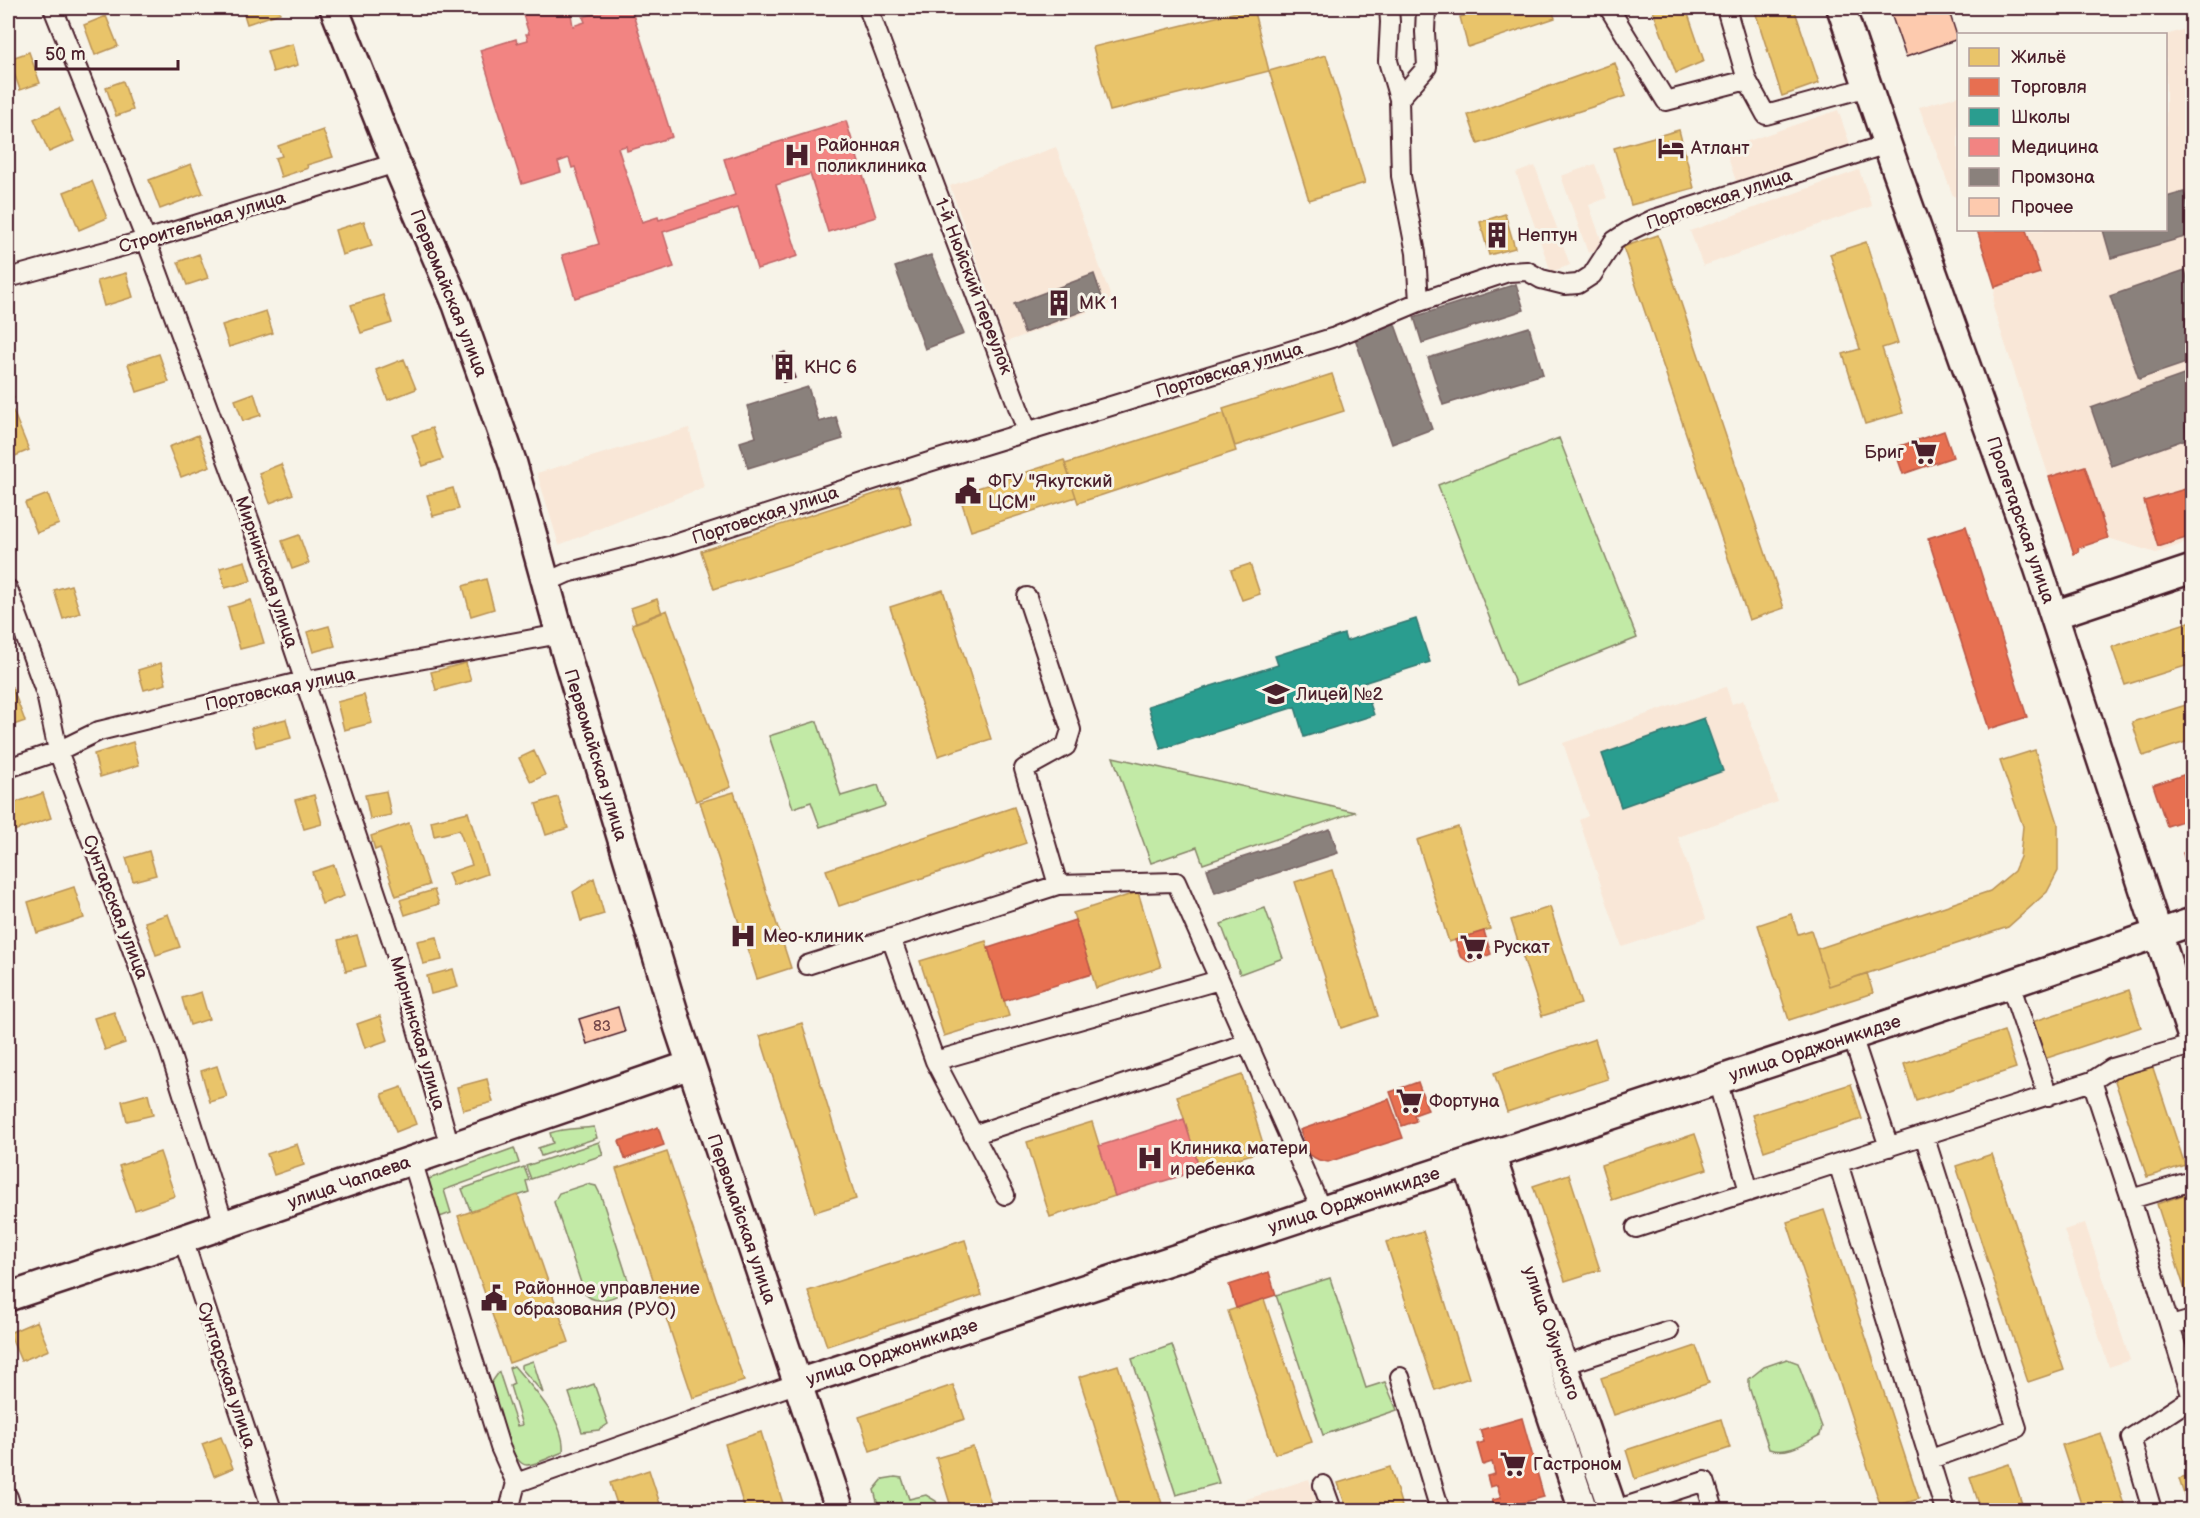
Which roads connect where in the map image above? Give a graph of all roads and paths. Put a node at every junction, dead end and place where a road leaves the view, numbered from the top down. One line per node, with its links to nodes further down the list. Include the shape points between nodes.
1 (53, 8): 14 (street, Мирнинская улица)
2 (334, 8): 13 (main road, Первомайская улица)
3 (868, 8): 17 (street, 1-й Нюйский переулок)
4 (1389, 8): 11 (street, via 1388,61)
5 (1426, 8): 11 (street, via 1427,67)
6 (1609, 8): 9 (street, via 1666,101)
7 (1726, 8): 9 (street)
8 (1841, 8): 10 (main road, Пролетарская улица)
9 (1747, 80): 10 (street, via 1766,115)
10 (1868, 87): 12 (main road, Пролетарская улица)
11 (1399, 99): 16 (street, via 1401,176 1416,253)
12 (1887, 144): 16 (street, Портовская улица, via 1654,219 1614,241 1592,275 1578,284 1541,279 1527,271 1508,272); 22 (main road, Пролетарская улица)
13 (396, 163): 14 (street, Строительная улица); 19 (main road, Первомайская улица, via 457,305 513,464)
14 (146, 240): 15 (street, Строительная улица); 24 (street, Мирнинская улица, via 263,557)
15 (8, 278)
16 (1419, 302): 17 (street, Портовская улица, via 1335,337)
17 (1027, 431): 19 (street, Портовская улица)
18 (2193, 570): 22 (main road)
19 (545, 583): 23 (main road, Первомайская улица)
20 (8, 590): 25 (street, Сунтарская улица, via 46,694)
21 (1027, 597): 27 (street, via 1071,730 1066,746 1024,769)
22 (2054, 615): 29 (main road, Пролетарская улица)
23 (560, 634): 24 (street, Портовская улица); 39 (main road, Первомайская улица)
24 (304, 681): 25 (street, Портовская улица, via 99,730); 45 (street, Мирнинская улица, via 394,947)
25 (58, 751): 26 (street, Портовская улица); 55 (street, Сунтарская улица, via 167,1044)
26 (8, 768)
27 (1058, 885): 30 (street); 32 (street, via 1176,882)
28 (2193, 922): 29 (main road, улица Орджоникидзе)
29 (2160, 934): 33 (main road, улица Орджоникидзе); 35 (main road, Пролетарская улица)
30 (891, 938): 31 (street); 38 (street)
31 (807, 965)
32 (1219, 980): 36 (street); 38 (street)
33 (2010, 984): 34 (main road, улица Орджоникидзе); 42 (street)
34 (1852, 1036): 40 (main road, улица Орджоникидзе); 46 (street)
35 (2193, 1036)
36 (1247, 1044): 43 (street); 54 (street)
37 (2193, 1045): 41 (street, via 2112,1068)
38 (935, 1061): 43 (street)
39 (690, 1065): 45 (main road, улица Чапаева); 64 (main road, Первомайская улица)
40 (1717, 1080): 47 (main road, улица Орджоникидзе); 51 (street)
41 (2092, 1081): 42 (street); 53 (street)
42 (2048, 1096): 44 (street)
43 (973, 1135): 52 (street)
44 (1924, 1135): 46 (street); 66 (street, via 2017,1428)
45 (450, 1146): 48 (main road, улица Чапаева)
46 (1888, 1147): 49 (street)
47 (1479, 1159): 54 (main road, улица Орджоникидзе); 62 (main road, улица Ойунского); 71 (main road, улица Ойунского)
48 (412, 1160): 55 (main road, улица Чапаева); 67 (street, via 500,1447)
49 (1838, 1163): 51 (street); 66 (street)
50 (2193, 1181): 53 (street)
51 (1749, 1191): 56 (street)
52 (1005, 1196)
53 (2131, 1199): 60 (street)
54 (1322, 1211): 64 (main road, улица Орджоникидзе)
55 (224, 1224): 57 (main road, улица Чапаева)
56 (1636, 1228)
57 (183, 1239): 58 (main road, улица Чапаева); 73 (street, Сунтарская улица)
58 (8, 1297)
59 (2193, 1320): 60 (street)
60 (2171, 1326): 65 (street)
61 (1669, 1331): 62 (street)
62 (1563, 1365): 70 (main road, улица Ойунского)
63 (1400, 1377): 77 (street)
64 (798, 1383): 67 (street, улица Орджоникидзе); 75 (main road, Первомайская улица)
65 (2193, 1398): 80 (street, via 2131,1438)
66 (1931, 1459): 79 (street)
67 (516, 1483): 74 (street)
68 (1323, 1485): 76 (street)
69 (8, 1497): 72 (street)
70 (1612, 1506): 71 (street); 78 (street, via 1705,1481)
71 (1578, 1509)
72 (12, 1510)
73 (272, 1510)
74 (509, 1510)
75 (840, 1510)
76 (1332, 1510)
77 (1440, 1510)
78 (1714, 1510)
79 (1945, 1510)
80 (2151, 1510)

